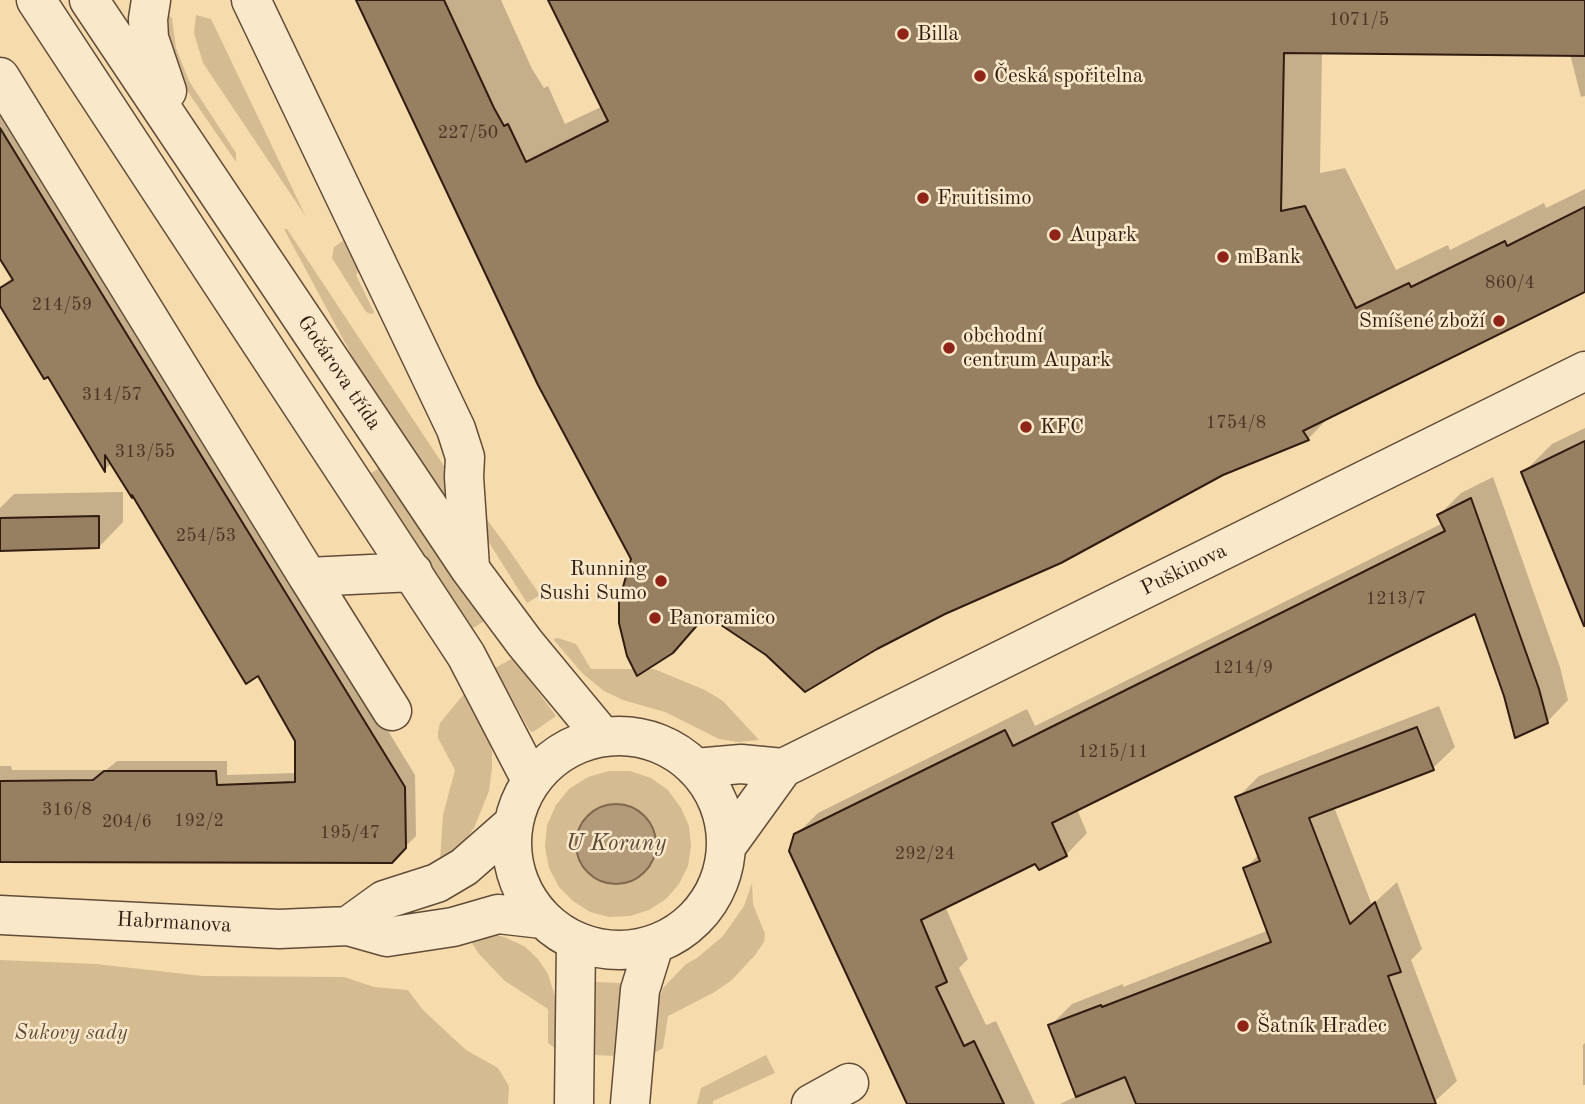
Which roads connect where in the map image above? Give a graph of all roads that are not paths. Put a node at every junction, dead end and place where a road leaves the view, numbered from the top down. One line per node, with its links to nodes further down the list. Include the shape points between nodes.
1 (36, 0): 6 (street)
2 (63, 0): 6 (street)
3 (89, 0): 8 (street, Gočárova třída)
4 (151, 0): 8 (street, via 148,19 154,57)
5 (251, 0): 10 (street, via 456,429 466,457)
6 (62, 42): 11 (street)
7 (0, 77): 12 (street)
8 (199, 163): 10 (street, Gočárova třída)
9 (1585, 371): 16 (street, Puškinova)
10 (470, 569): 14 (street, Gočárova třída)
11 (413, 572): 12 (street); 17 (street, via 477,671)
12 (308, 577): 13 (street)
13 (392, 712)
14 (603, 736): 15 (street, via 623,735 662,744); 17 (street, via 563,751)
15 (695, 768): 16 (street, via 741,764); 19 (street, via 713,790 723,818)
16 (783, 768): 19 (street, Puškinova)
17 (531, 780): 18 (street)
18 (513, 824): 21 (street, via 515,875); 22 (street, via 464,867 437,883 384,900)
19 (726, 847): 24 (street, via 719,883 700,915)
20 (0, 915): 22 (street, Habrmanova, via 279,929)
21 (542, 919): 22 (street, Habrmanova, via 498,914 453,927 387,937); 23 (street)
22 (348, 926)
23 (576, 943): 24 (street, via 628,951); 26 (street)
24 (654, 945): 27 (street, via 640,990)
25 (849, 1083): 28 (street)
26 (574, 1104)
27 (630, 1104)
28 (811, 1104)

